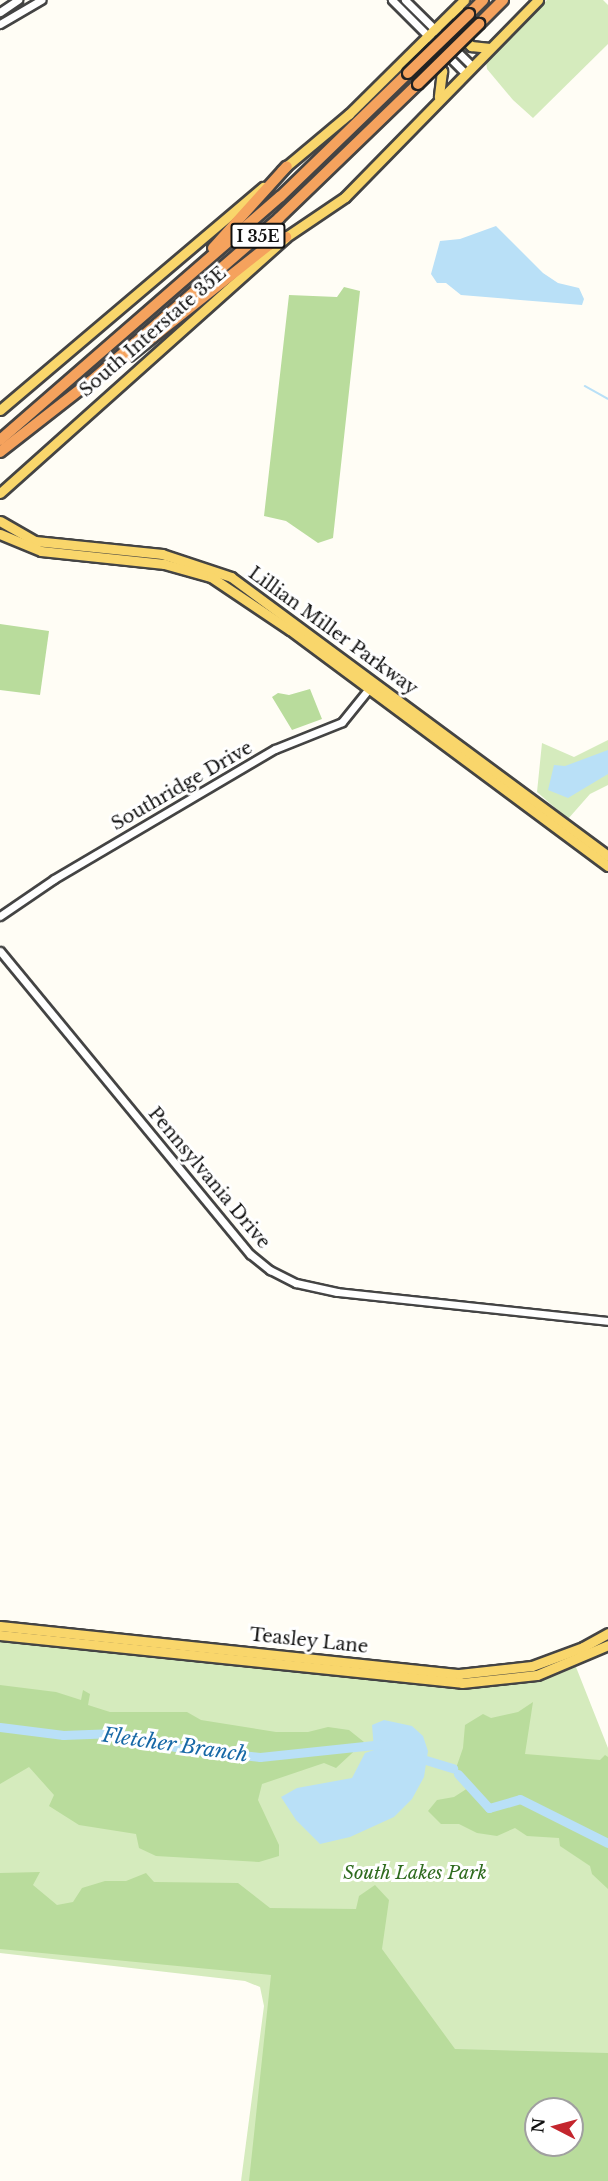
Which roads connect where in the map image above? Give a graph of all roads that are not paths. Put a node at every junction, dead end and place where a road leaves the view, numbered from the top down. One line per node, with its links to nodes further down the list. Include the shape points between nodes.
1 (18, 0): 9 (street)
2 (41, 0): 10 (street)
3 (392, 0): 11 (street)
4 (405, 0): 11 (street)
5 (483, 0): 18 (highway, I 35E, bridge, via 280,197)
6 (503, 0): 19 (highway, I 35E, bridge, via 279,218)
7 (538, 0): 12 (main road, South Interstate 35E)
8 (461, 3): 11 (main road, South Interstate 35E); 12 (main road, via 456,32 471,46)
9 (0, 12)
10 (0, 24)
11 (432, 32): 13 (main road, South Interstate 35E); 14 (street)
12 (490, 48): 14 (main road, South Interstate 35E)
13 (406, 58): 15 (main road, via 428,56 442,71); 16 (main road, South Interstate 35E, via 349,114)
14 (468, 69): 15 (main road, South Interstate 35E)
15 (438, 99): 17 (main road, South Interstate 35E, via 336,205)
16 (287, 166): 18 (highway); 20 (main road, South Interstate 35E)
17 (286, 237): 19 (highway, via 269,245 221,286); 23 (main road, South Interstate 35E)
18 (170, 294): 21 (highway, I 35E)
19 (92, 381): 22 (highway, I 35E)
20 (0, 410)
21 (0, 440)
22 (0, 453)
23 (4, 486): 24 (main road, South Interstate 35E)
24 (0, 493)
25 (0, 521): 27 (main road, Lillian Miller Parkway, via 34,541)
26 (0, 534): 27 (main road, Lillian Miller Parkway, via 34,549)
27 (83, 551): 28 (main road, Lillian Miller Parkway); 29 (main road, Lillian Miller Parkway)
28 (189, 561): 29 (main road); 30 (main road, Lillian Miller Parkway, via 231,577)
29 (180, 567): 30 (main road, Lillian Miller Parkway, via 211,577)
30 (282, 619): 31 (main road, Lillian Miller Parkway)
31 (372, 686): 32 (main road, Lillian Miller Parkway); 33 (main road, Lillian Miller Parkway); 34 (street, Southridge Drive, via 342,722 275,749 54,879)
32 (608, 855)
33 (608, 866)
34 (0, 916)
35 (0, 951): 36 (street, Pennsylvania Drive, via 250,1254 270,1269 296,1283 337,1292)
36 (608, 1321)
37 (0, 1626): 38 (main road, Teasley Lane, via 459,1674 532,1666)
38 (608, 1633)
39 (0, 1635): 40 (main road, Teasley Lane, via 462,1683 537,1675)
40 (608, 1645)

